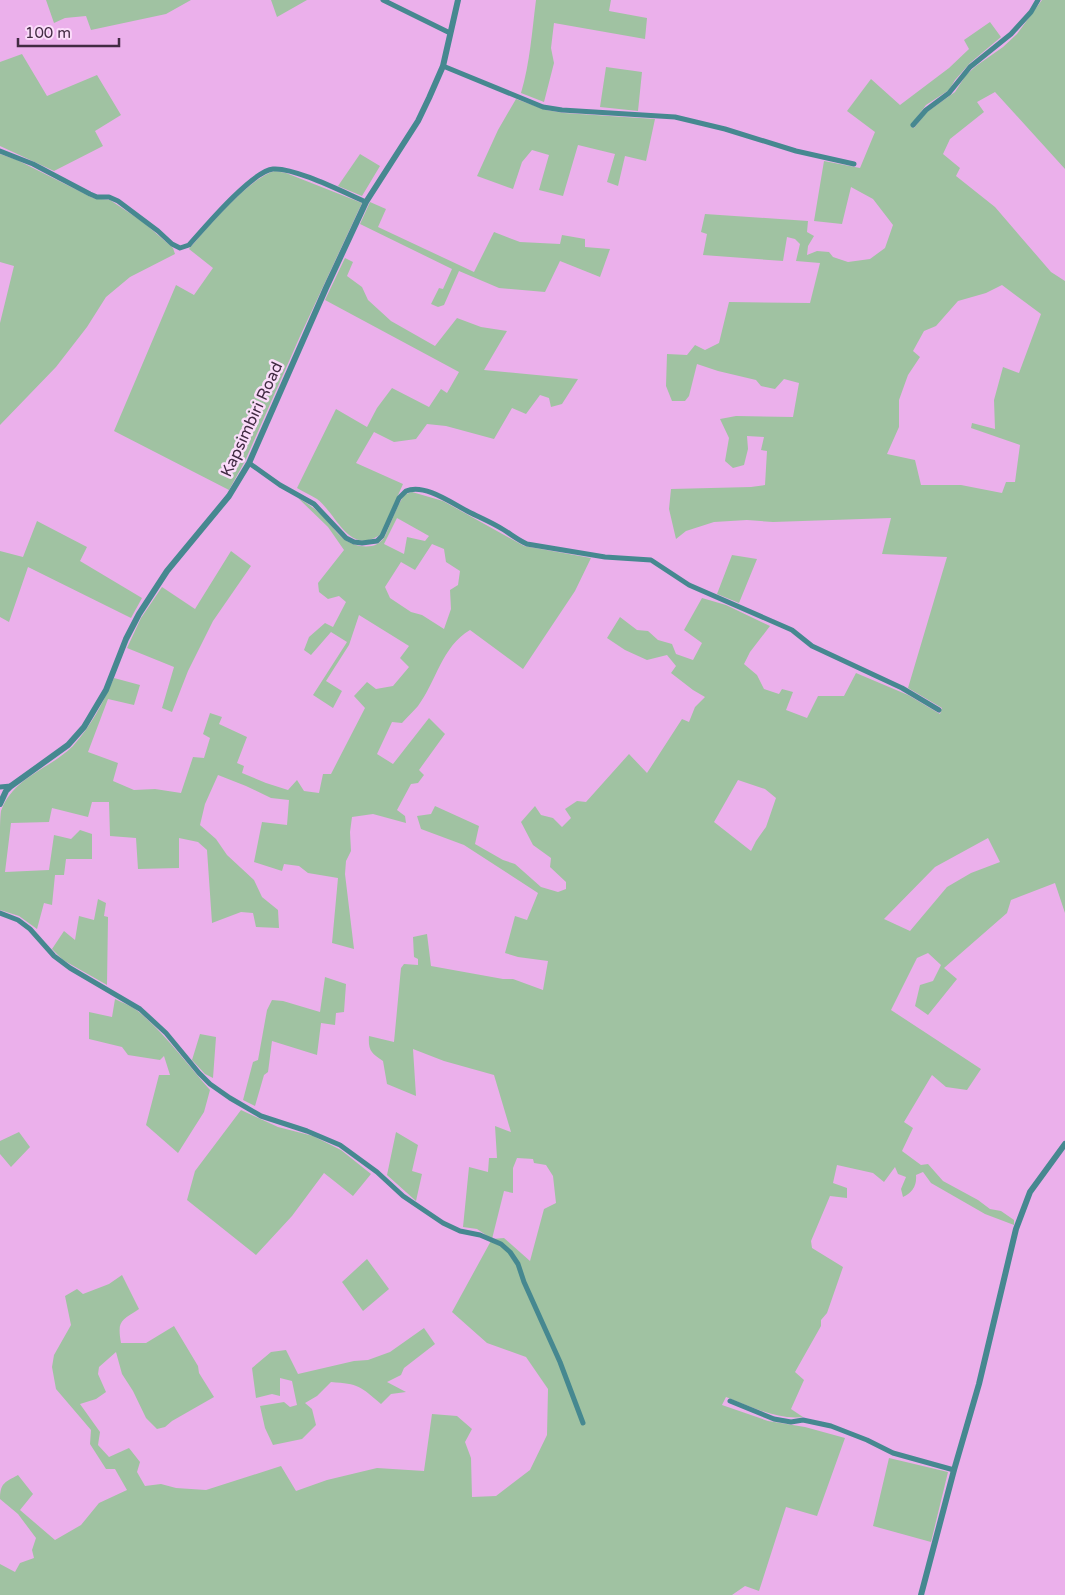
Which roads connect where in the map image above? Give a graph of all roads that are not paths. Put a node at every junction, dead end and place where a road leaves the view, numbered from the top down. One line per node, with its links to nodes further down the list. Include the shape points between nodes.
1 (383, 0): 4 (street)
2 (458, 0): 4 (street, Kapsimbiri Road)
3 (1038, 0): 6 (street, via 1011,34 970,67 949,93)
4 (450, 33): 5 (street, Kapsimbiri Road)
5 (443, 66): 8 (street, via 543,107 676,117); 9 (street, Kapsimbiri Road, via 418,121)
6 (913, 124)
7 (0, 151): 9 (street, via 90,194 118,201 180,248 188,245 253,178 271,169 295,172)
8 (854, 164)
9 (366, 202): 10 (street, Kapsimbiri Road)
10 (249, 463): 11 (street, via 314,504 346,538 359,543 380,539 402,495 408,489 416,489 450,500 527,544 605,557 651,560 689,585 792,630 812,646 902,688); 12 (street, Kapsimbiri Road, via 229,496 167,571 144,606 126,639 106,690 84,727 68,745)
11 (939, 710)
12 (11, 786): 13 (street); 14 (street, Kapsimbiri Road)
13 (0, 787)
14 (0, 804)
15 (0, 914): 18 (street, via 18,920 30,929 54,956 70,968 140,1009 166,1033 210,1084 230,1098 261,1116 340,1145 403,1196 443,1223 501,1244 518,1264)
16 (1065, 1144): 19 (street, via 1030,1192 1016,1229 979,1384)
17 (730, 1401): 19 (street, via 774,1419 803,1420 831,1426 893,1453)
18 (583, 1423)
19 (954, 1470): 20 (street)
20 (921, 1595)

